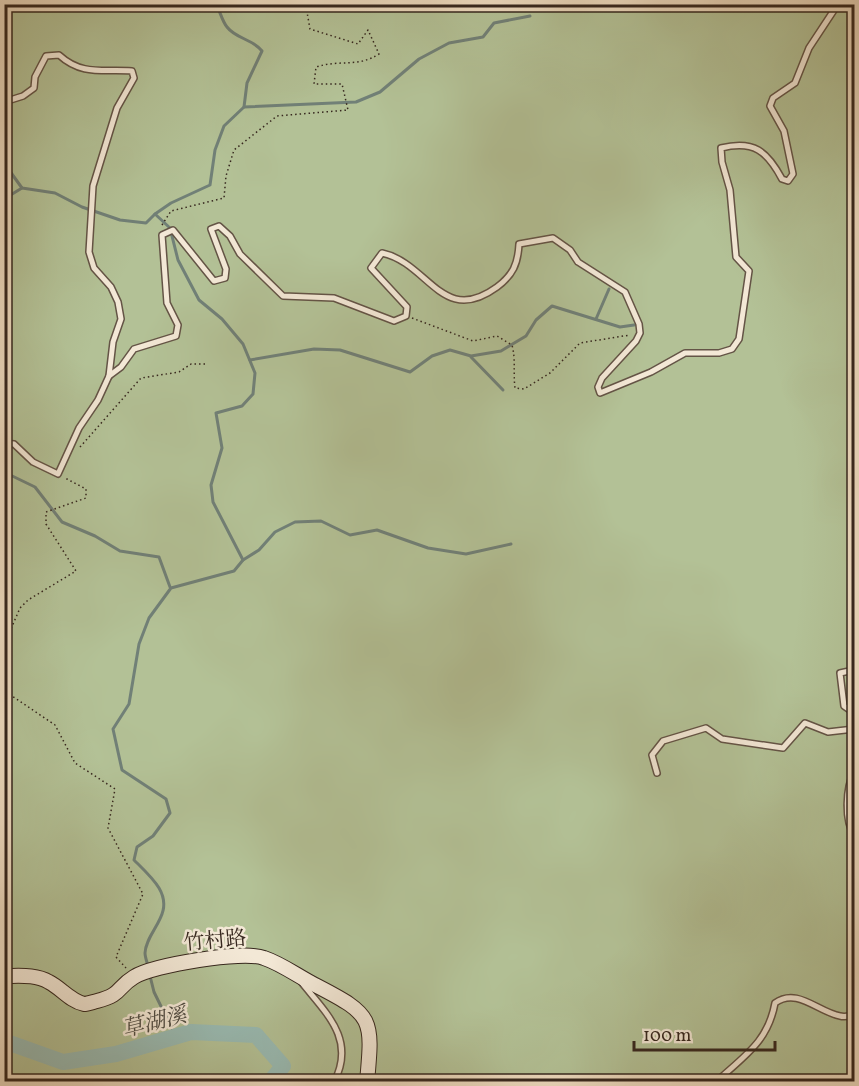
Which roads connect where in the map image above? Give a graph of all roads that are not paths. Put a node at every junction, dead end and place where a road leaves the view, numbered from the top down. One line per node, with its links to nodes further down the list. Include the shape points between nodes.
1 (838, 4): 3 (lane, via 809,48 795,83 773,98 770,106 787,142 793,174 788,181 756,147 735,144 721,148 730,190 736,257 749,271 739,339 732,349 685,352 651,372 600,393 602,378 640,333 639,324 625,292 578,262 570,250 553,238 519,244 518,262 510,276 479,298 460,301 447,298 396,256 382,253 371,268 407,307 405,316 394,321 334,298 283,296 240,254 219,226 211,229 226,269 225,278 214,280 173,230 162,235 167,303 178,325 176,336 134,348)
2 (4, 102): 3 (lane, via 34,88 35,76 46,56 59,55 75,68 132,71 134,78 117,108 93,186 89,252 94,268 111,287 121,319 113,342)
3 (109, 376): 4 (lane, via 58,474 33,462 14,444)
4 (4, 443)
5 (855, 670): 6 (lane, via 840,673 844,706)
6 (855, 713)
7 (854, 728): 8 (lane, via 828,732 805,723 783,748 722,739 706,728 663,741 652,755)
8 (657, 772)
9 (855, 772): 10 (lane, via 849,782 848,808)
10 (855, 835)
11 (294, 972): 12 (street, 竹村路, via 264,957 223,957 168,966 134,977 114,997 84,1004 36,976); 14 (lane, via 341,1036 343,1054); 15 (street, 竹村路, via 358,1009 369,1028)
12 (4, 976)
13 (855, 1016): 16 (lane, via 839,1016 796,998 783,997 775,1003 762,1040)
14 (334, 1082)
15 (368, 1082)
16 (716, 1082)

